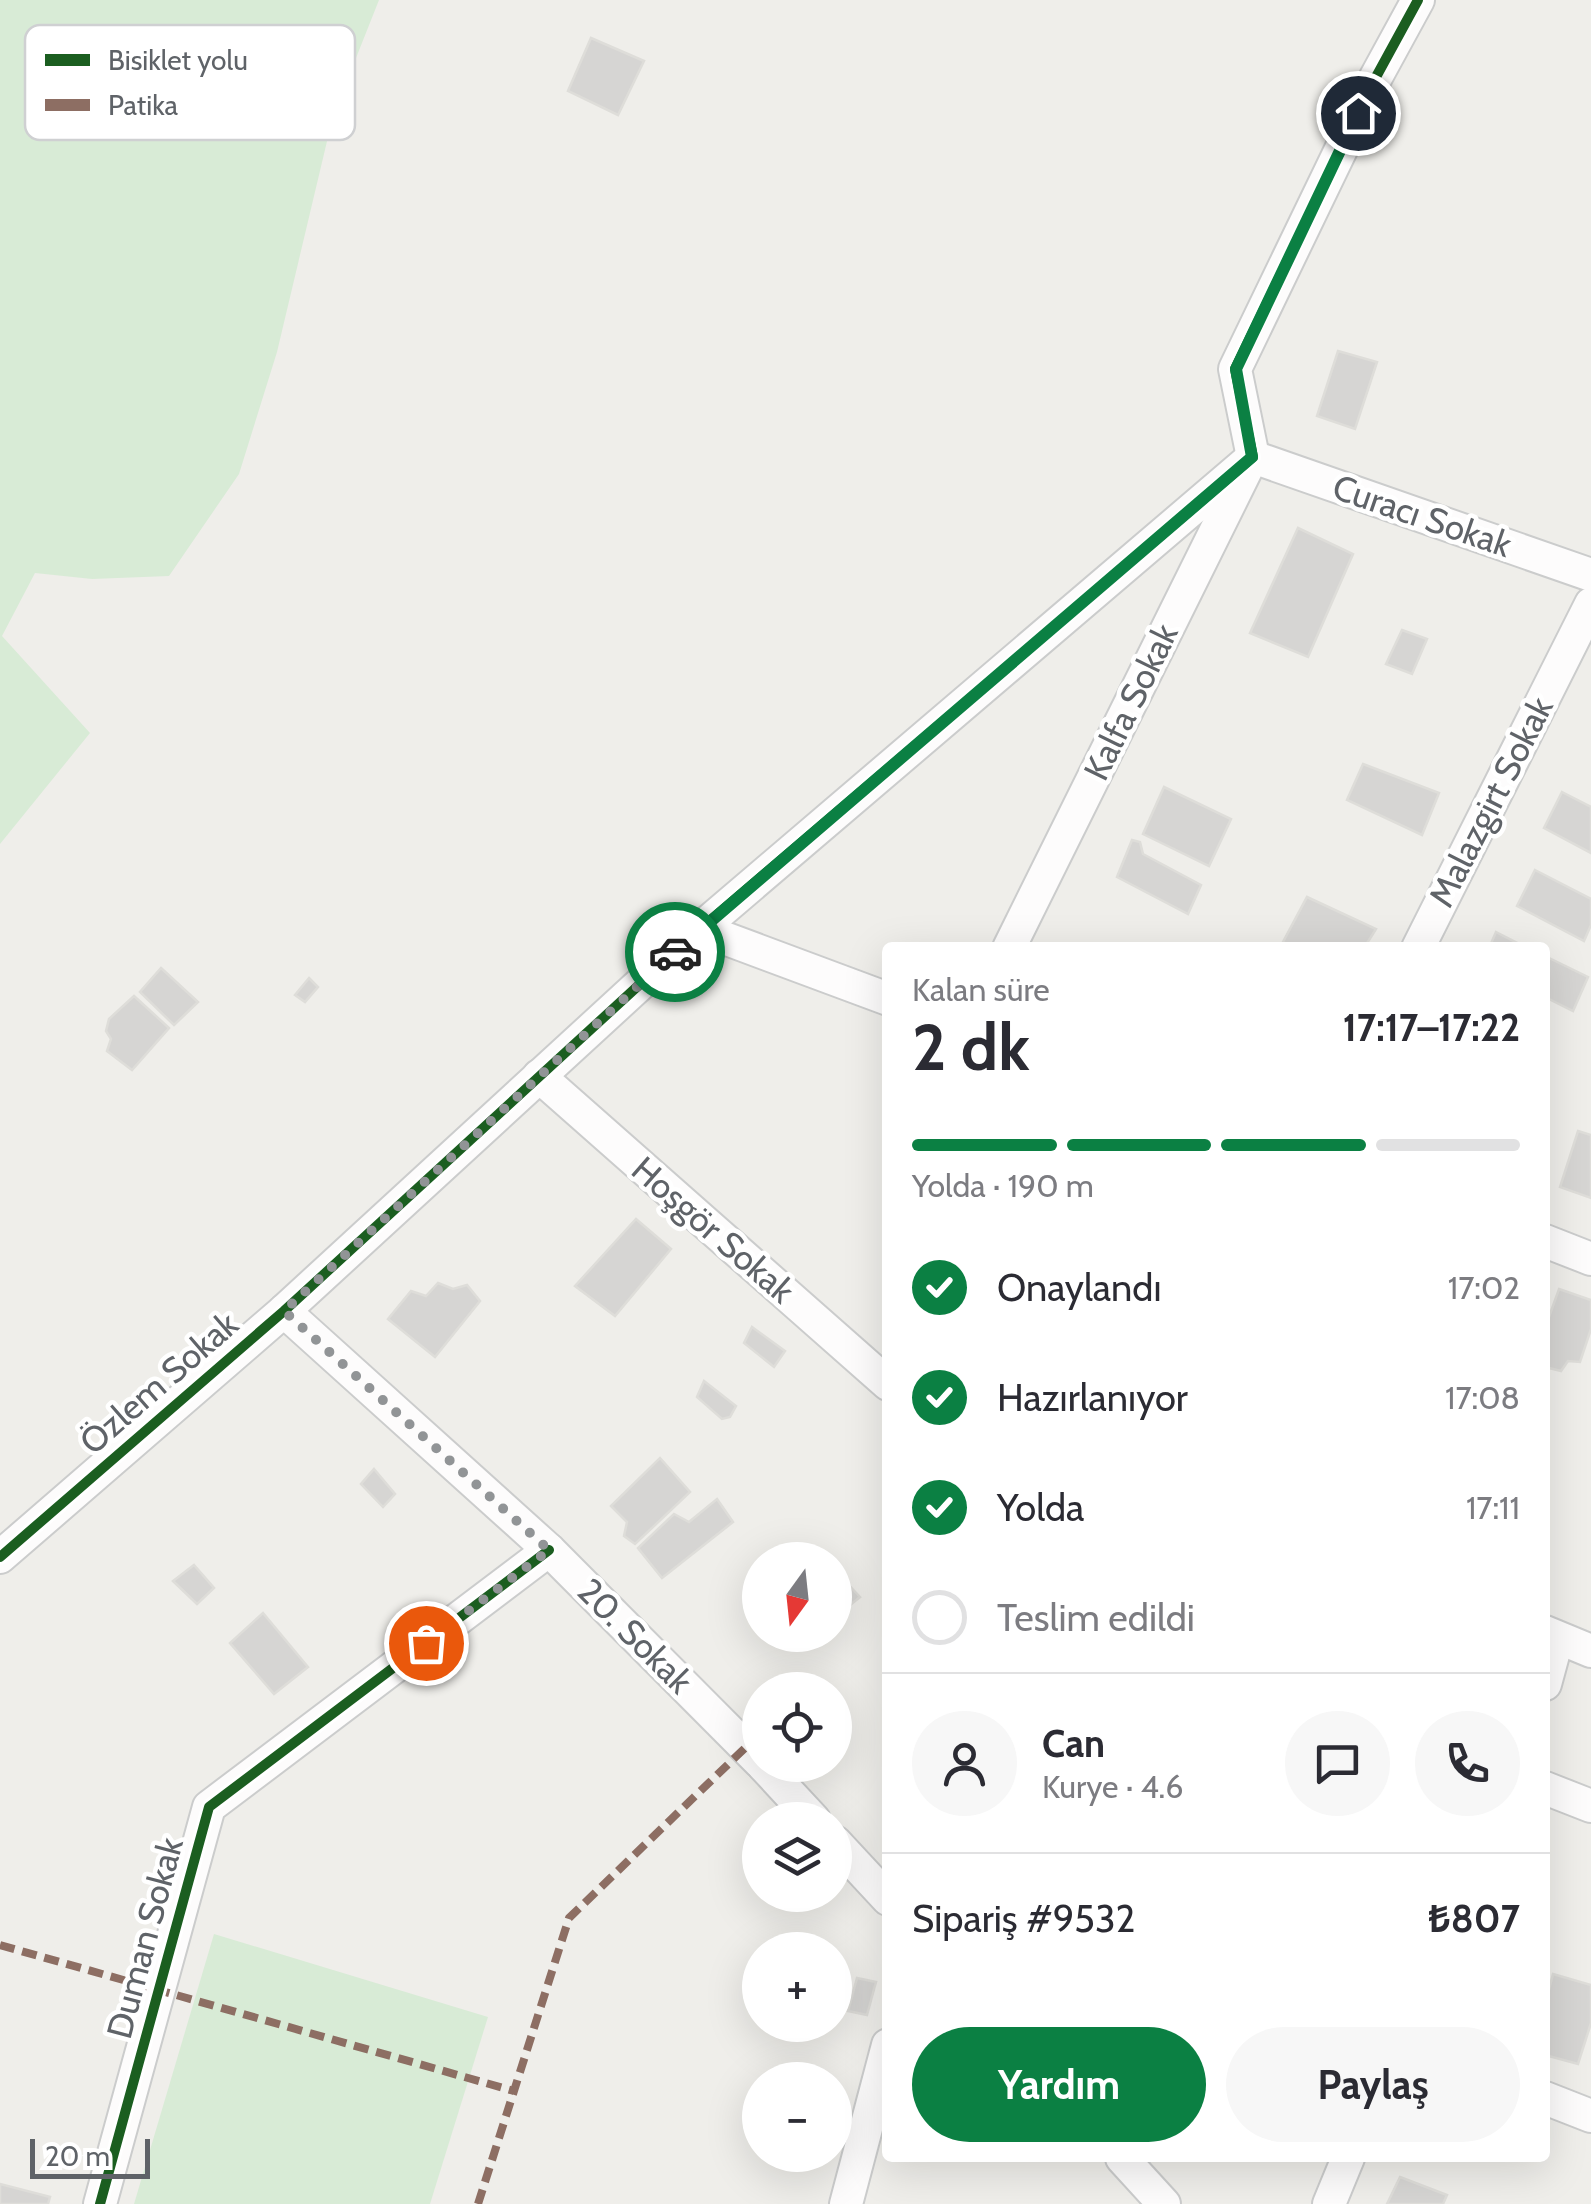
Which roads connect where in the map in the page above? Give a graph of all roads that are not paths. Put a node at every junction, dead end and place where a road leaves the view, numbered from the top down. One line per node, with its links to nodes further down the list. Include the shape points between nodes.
1 (1418, 0): 2 (street, via 1236,369)
2 (1252, 457): 3 (street, Curacı Sokak); 5 (street, Özlem Sokak); 6 (street, Kalfa Sokak)
3 (1591, 575)
4 (1591, 604): 7 (street, Malazgirt Sokak)
5 (700, 929): 8 (street); 9 (street, Özlem Sokak)
6 (1013, 942)
7 (1421, 942)
8 (882, 997)
9 (539, 1076): 12 (street, Özlem Sokak); 13 (street, Hoşgör Sokak)
10 (1550, 1244): 11 (street)
11 (1591, 1259)
12 (284, 1311): 14 (street, 20. Sokak); 15 (street, Özlem Sokak)
13 (882, 1379)
14 (549, 1550): 18 (street, 20. Sokak); 30 (street, Duman Sokak, via 210,1807)
15 (0, 1557)
16 (1551, 1636): 17 (street)
17 (1591, 1651)
18 (742, 1745)
19 (778, 1782): 21 (street, 20. Sokak)
20 (1550, 1790): 22 (street)
21 (797, 1802)
22 (1591, 1806)
23 (852, 1860): 24 (street)
24 (882, 1892)
25 (882, 2068): 31 (street)
26 (1550, 2100): 27 (street)
27 (1591, 2116)
28 (1126, 2162): 32 (street)
29 (1346, 2162): 33 (street)
30 (100, 2204)
31 (846, 2204)
32 (1164, 2204)
33 (1328, 2204)

